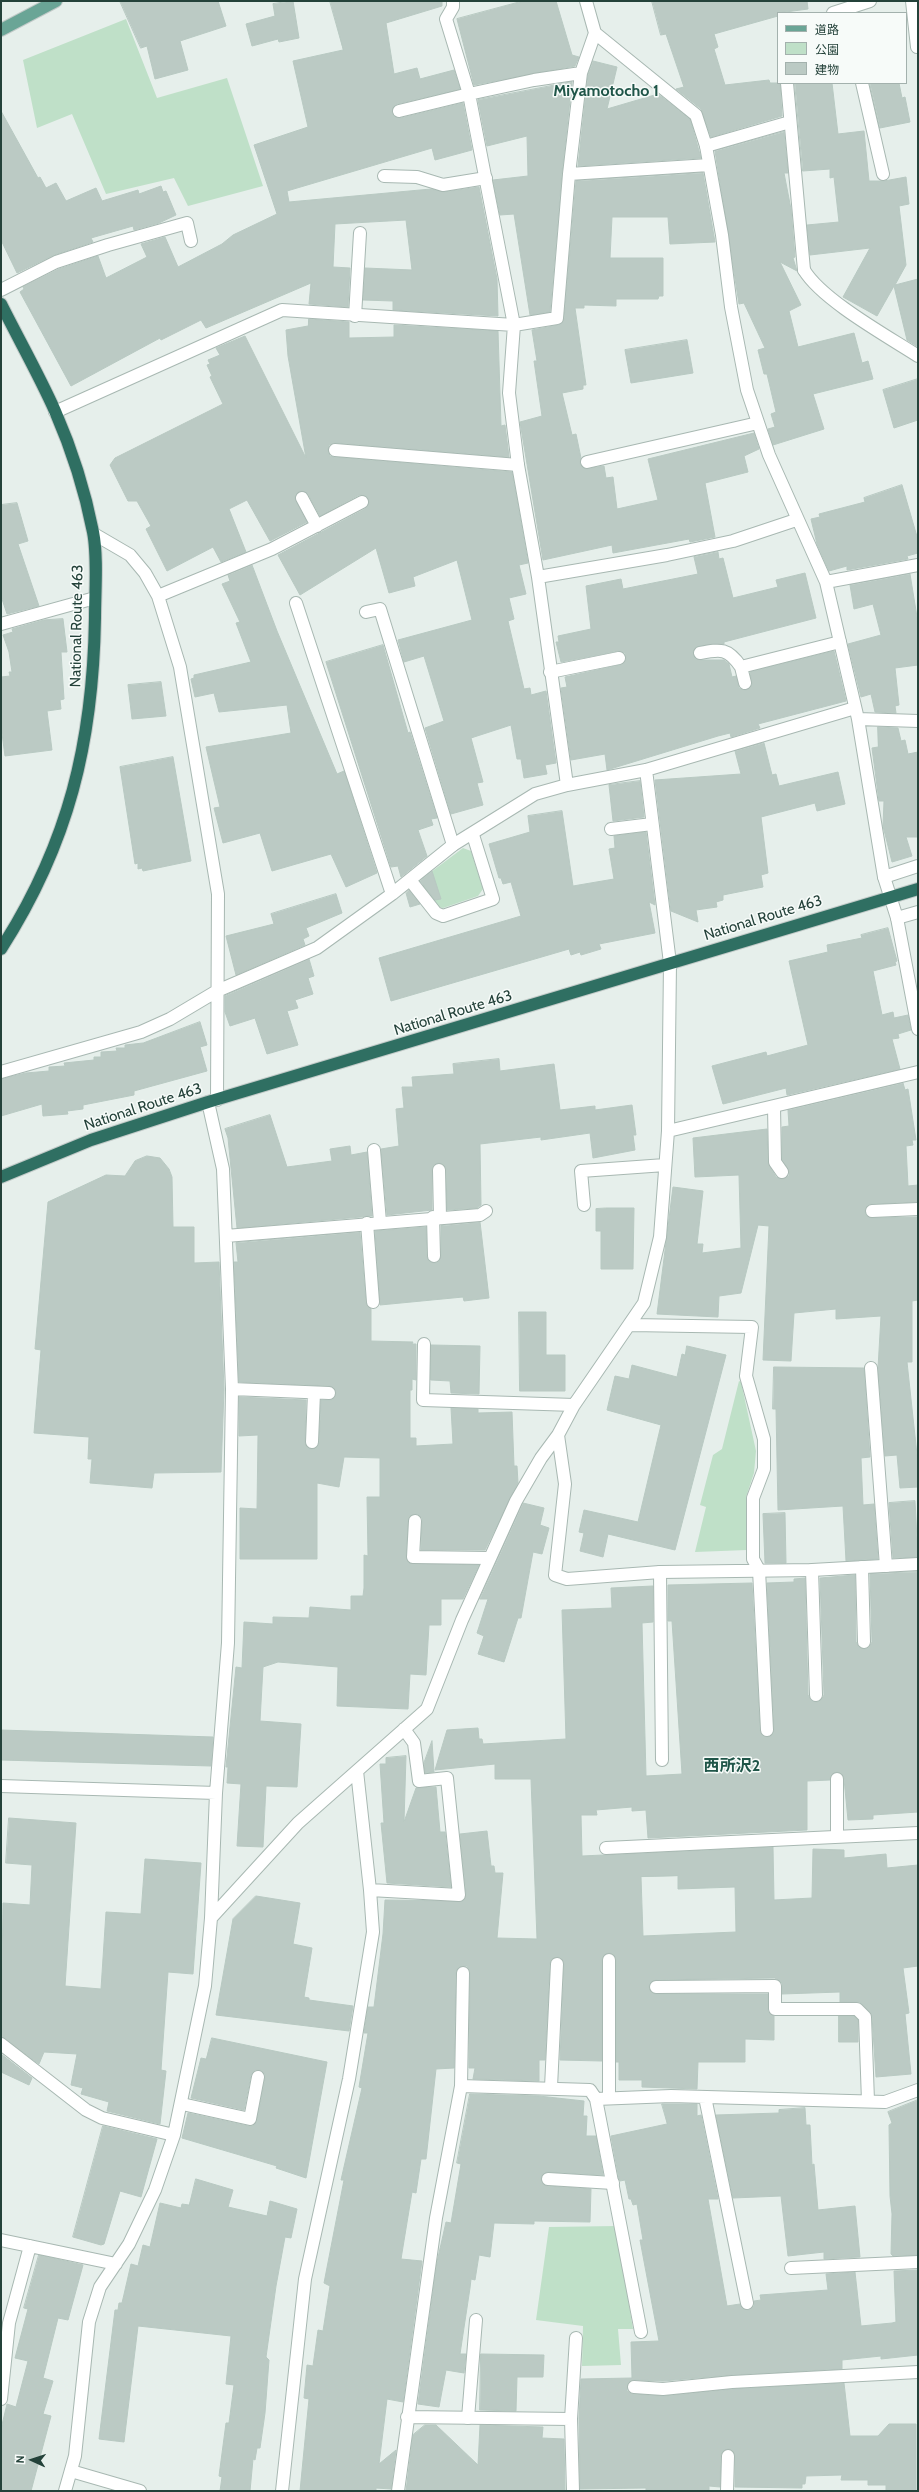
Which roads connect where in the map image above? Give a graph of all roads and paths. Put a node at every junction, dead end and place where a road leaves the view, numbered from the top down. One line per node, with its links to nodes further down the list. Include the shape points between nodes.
1 (56, 1): 8 (main road)
2 (453, 1): 14 (street, via 453,7 446,19)
3 (586, 1): 9 (street)
4 (870, 1): 6 (street)
5 (912, 1): 10 (street)
6 (856, 9): 7 (street)
7 (839, 12)
8 (1, 30)
9 (595, 33): 11 (street); 17 (street, via 696,115)
10 (917, 46)
11 (581, 73): 14 (street); 19 (street)
12 (787, 84): 16 (street)
13 (862, 84): 20 (street)
14 (469, 94): 15 (street); 22 (street)
15 (399, 111)
16 (790, 122): 17 (street); 29 (street, via 804,270 810,281)
17 (706, 146): 18 (street)
18 (709, 165): 19 (street); 31 (street, via 722,235 731,307 747,390)
19 (569, 174): 28 (street, via 557,318)
20 (883, 174)
21 (384, 176): 22 (street, via 417,177 443,185)
22 (486, 178): 28 (street)
23 (360, 233): 27 (street)
24 (191, 241): 25 (street, via 187,223 56,262)
25 (1, 290)
26 (3, 311): 30 (highway, National Route 463)
27 (355, 316): 28 (street); 30 (street, via 282,310)
28 (514, 325): 34 (street, via 509,393)
29 (918, 356)
30 (55, 412): 39 (highway, National Route 463, via 79,476)
31 (758, 423): 33 (street); 37 (street)
32 (335, 450): 34 (street)
33 (587, 462)
34 (518, 464): 41 (street)
35 (302, 498): 38 (street)
36 (362, 502): 38 (street)
37 (796, 520): 41 (street, via 725,542 667,555); 42 (street)
38 (317, 526): 43 (street, via 272,549)
39 (94, 534): 43 (street, via 130,555 145,573); 44 (highway, National Route 463)
40 (918, 565): 42 (street)
41 (538, 577): 52 (street)
42 (826, 582): 48 (street)
43 (158, 596): 72 (street, via 180,667 218,894)
44 (95, 598): 47 (street); 70 (highway, National Route 463, via 94,666 86,739 71,800 52,854 22,916)
45 (296, 603): 66 (street)
46 (366, 612): 61 (street, via 380,609)
47 (1, 624)
48 (840, 642): 51 (street); 54 (street)
49 (700, 653): 51 (street, via 720,649 734,656)
50 (619, 658): 52 (street)
51 (741, 667): 53 (street)
52 (550, 672): 57 (street)
53 (745, 683)
54 (856, 714): 55 (street); 56 (street); 63 (street)
55 (918, 721)
56 (646, 770): 57 (street); 58 (street)
57 (567, 785): 60 (street, via 535,794)
58 (652, 824): 59 (street); 71 (street)
59 (611, 829)
60 (473, 835): 61 (street); 64 (street, via 493,899 444,916 436,913)
61 (453, 845): 64 (street)
62 (918, 866): 63 (street)
63 (884, 877): 67 (street)
64 (410, 880): 66 (street)
65 (918, 889): 67 (highway, National Route 463)
66 (392, 894): 72 (street, via 317,948)
67 (891, 897): 69 (street); 71 (highway, National Route 463)
68 (918, 912): 69 (street)
69 (896, 918): 73 (street)
70 (1, 949)
71 (670, 963): 76 (highway, National Route 463); 78 (street)
72 (217, 991): 74 (street, via 170,1019 141,1032); 76 (street)
73 (918, 1029)
74 (1, 1072)
75 (918, 1072): 77 (street)
76 (212, 1101): 83 (highway, National Route 463, via 90,1140); 91 (street, via 222,1169)
77 (774, 1107): 78 (street); 82 (street, via 775,1162)
78 (668, 1132): 80 (street)
79 (374, 1150): 89 (street)
80 (665, 1165): 84 (street, via 580,1171); 94 (street, via 660,1237 644,1303)
81 (439, 1170): 88 (street)
82 (782, 1172)
83 (1, 1177)
84 (584, 1205)
85 (918, 1209): 87 (street)
86 (486, 1210): 88 (street, via 480,1215)
87 (872, 1211)
88 (437, 1217): 89 (street); 92 (street)
89 (380, 1222): 90 (street)
90 (367, 1223): 91 (street); 93 (street)
91 (226, 1236): 97 (street)
92 (434, 1256)
93 (373, 1302)
94 (631, 1325): 100 (street); 108 (street, via 752,1327 746,1376 764,1439 764,1469 753,1498 753,1559)
95 (424, 1344): 100 (street, via 423,1400)
96 (871, 1368): 106 (street)
97 (232, 1389): 98 (street); 119 (street, via 228,1643)
98 (314, 1392): 99 (street); 102 (street)
99 (329, 1393)
100 (574, 1405): 101 (street)
101 (558, 1435): 104 (street, via 516,1501); 110 (street, via 565,1484 555,1575 567,1579)
102 (312, 1442)
103 (414, 1521): 104 (street, via 413,1557)
104 (488, 1558): 113 (street, via 427,1709)
105 (918, 1564): 106 (street)
106 (886, 1566): 107 (street)
107 (862, 1567): 109 (street); 111 (street)
108 (759, 1570): 109 (street); 110 (street); 114 (street)
109 (812, 1570): 112 (street)
110 (660, 1572): 115 (street)
111 (864, 1642)
112 (816, 1695)
113 (404, 1729): 116 (street); 123 (street, via 414,1743 419,1781 447,1778 459,1895)
114 (767, 1730)
115 (662, 1760)
116 (357, 1771): 123 (street); 124 (street, via 298,1823)
117 (837, 1779): 121 (street)
118 (1, 1786): 119 (street)
119 (216, 1793): 124 (street)
120 (918, 1833): 121 (street)
121 (837, 1836): 122 (street, via 763,1842)
122 (606, 1848)
123 (370, 1890): 161 (street, via 373,1932 349,2079 305,2279)
124 (211, 1918): 138 (street, via 205,1986)
125 (609, 1960): 135 (street)
126 (557, 1964): 132 (street)
127 (464, 1973): 131 (street)
128 (656, 1987): 137 (street, via 775,1986 775,2009 857,2009 865,2017)
129 (1, 2044): 139 (street, via 86,2110 102,2118)
130 (258, 2077): 138 (street, via 250,2119)
131 (461, 2086): 132 (street); 154 (street, via 436,2218)
132 (551, 2087): 136 (street, via 590,2090)
133 (918, 2090): 137 (street, via 885,2102)
134 (705, 2097): 135 (street); 137 (street); 147 (street)
135 (609, 2098): 136 (street)
136 (596, 2099): 141 (street)
137 (868, 2101)
138 (182, 2104): 139 (street)
139 (174, 2135): 145 (street, via 155,2190 129,2244)
140 (548, 2179): 141 (street)
141 (613, 2183): 149 (street)
142 (1, 2240): 143 (street)
143 (30, 2246): 145 (street); 153 (street, via 9,2323)
144 (918, 2262): 146 (street)
145 (116, 2264): 158 (street, via 100,2287 89,2322)
146 (791, 2268)
147 (747, 2303)
148 (476, 2320): 155 (street)
149 (641, 2332)
150 (576, 2338): 156 (street)
151 (918, 2372): 152 (street, via 732,2382 663,2389)
152 (634, 2387)
153 (1, 2399)
154 (407, 2417): 155 (street); 162 (street)
155 (468, 2418): 156 (street)
156 (571, 2419): 163 (street)
157 (728, 2456): 164 (street)
158 (71, 2471): 159 (street); 160 (street)
159 (65, 2491)
160 (140, 2491)
161 (282, 2491)
162 (398, 2491)
163 (572, 2491)
164 (727, 2491)

